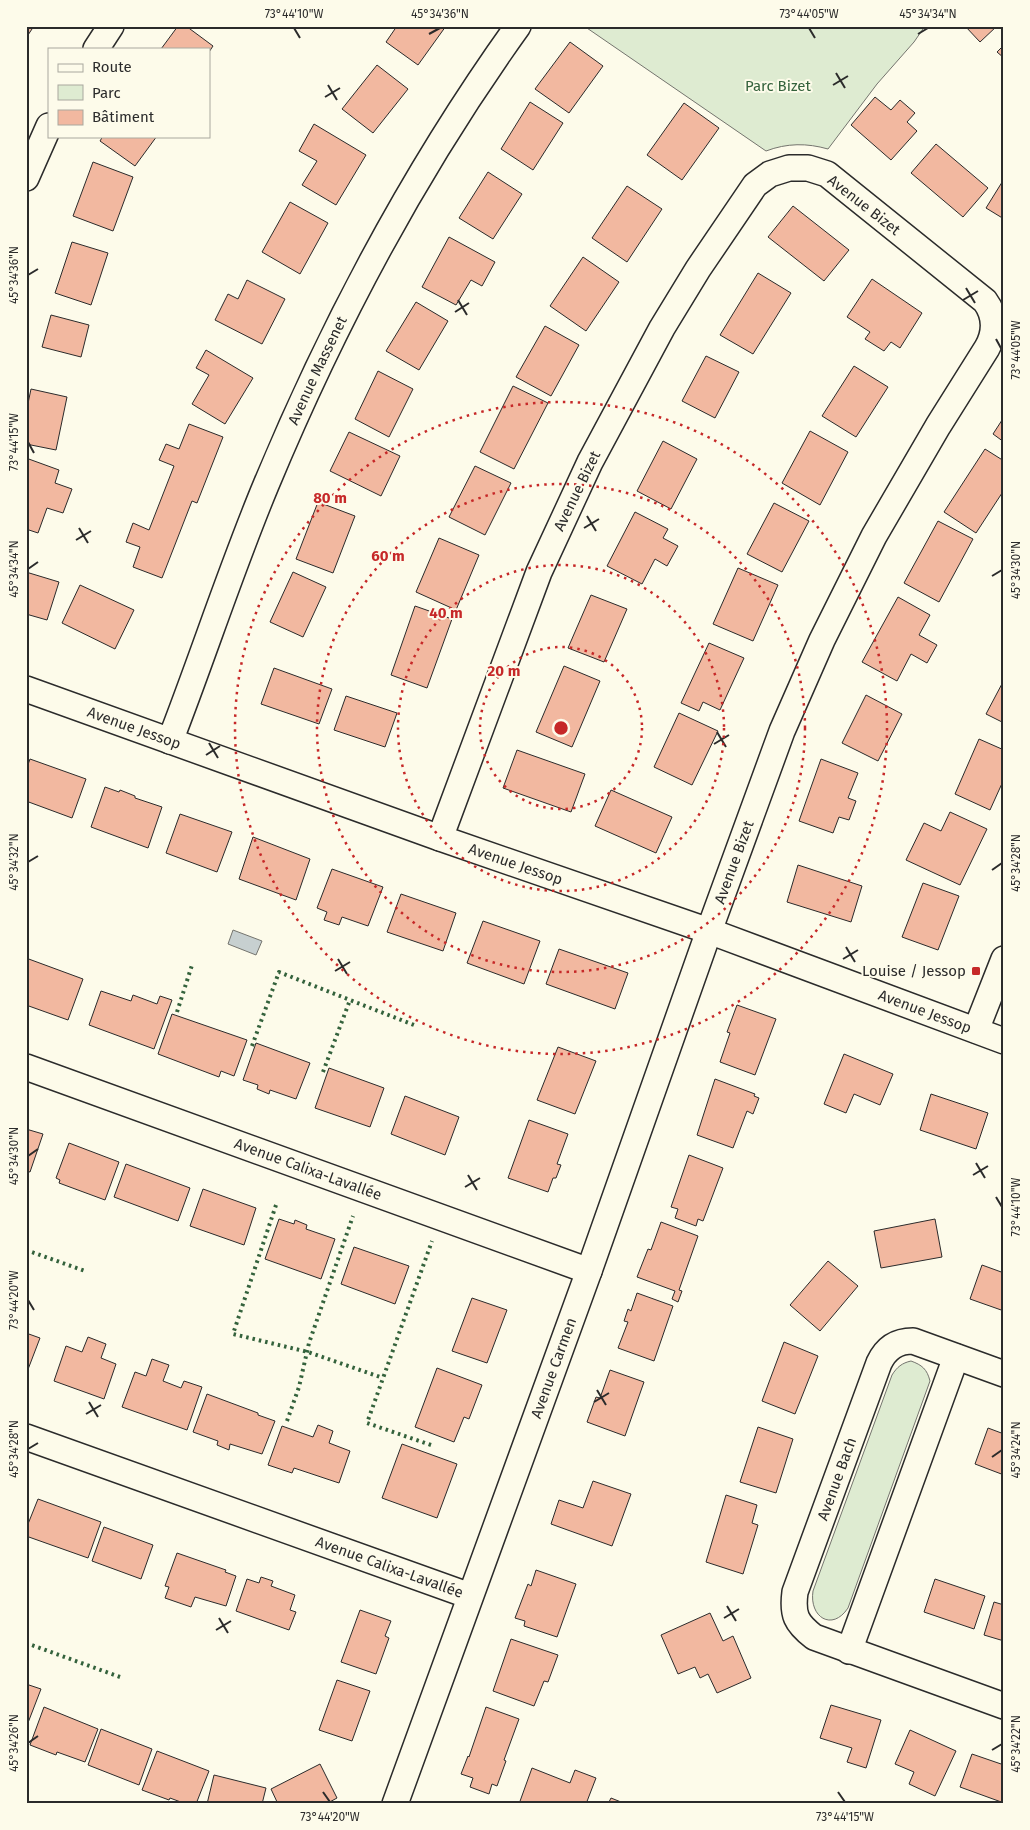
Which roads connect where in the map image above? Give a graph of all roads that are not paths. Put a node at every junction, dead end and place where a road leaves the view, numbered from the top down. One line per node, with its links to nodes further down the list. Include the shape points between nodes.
1 (111, 26): 3 (street)
2 (518, 26): 7 (street, Avenue Massenet, via 424,170 364,275 335,334 266,486)
3 (97, 48)
4 (48, 128): 5 (street)
5 (26, 178)
6 (26, 689): 7 (street, Avenue Jessop)
7 (170, 740): 8 (street, Avenue Jessop)
8 (440, 838): 9 (street, Avenue Jessop); 9 (street, Avenue Bizet, via 539,572 590,462 648,353 698,269 755,185 779,170 798,167 818,170 835,180 985,301 994,320 993,335 896,497 822,640 779,739)
9 (709, 931): 11 (street, Avenue Jessop); 14 (street, Avenue Carmen)
10 (1004, 959): 11 (street)
11 (976, 1030): 12 (street, Avenue Jessop)
12 (1004, 1041)
13 (26, 1066): 14 (street, Avenue Calixa-Lavallée)
14 (589, 1270): 18 (street, Avenue Carmen)
15 (956, 1357): 16 (street, Avenue Bach); 19 (street); 19 (street, Avenue Bach, via 913,1341 892,1346 882,1356 795,1592 793,1608 802,1628 814,1637)
16 (1004, 1374)
17 (26, 1436): 18 (street, Avenue Calixa-Lavallée)
18 (470, 1596): 21 (street, Avenue Carmen)
19 (849, 1651): 20 (street, Avenue Bach)
20 (1004, 1706)
21 (395, 1804)

